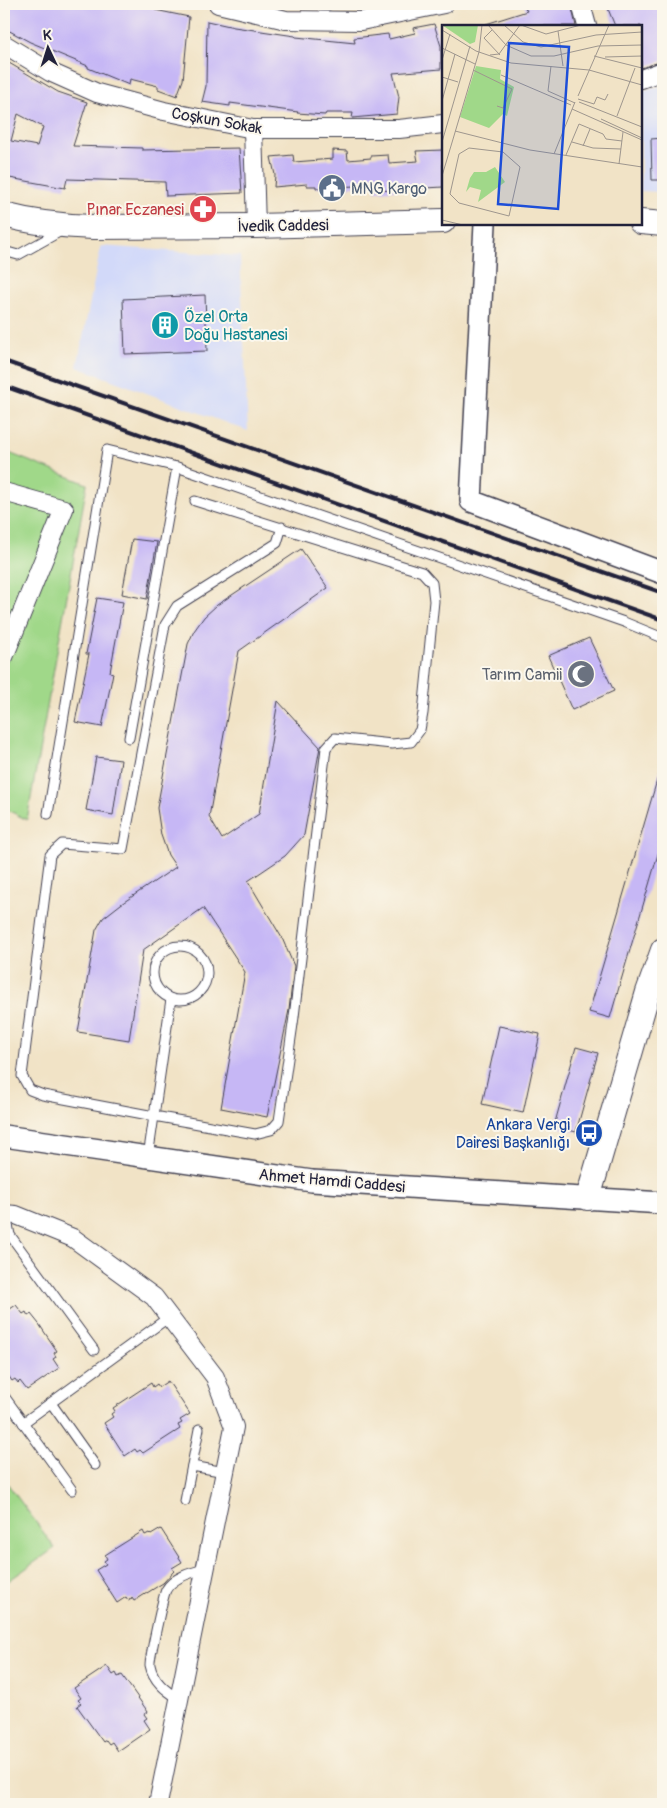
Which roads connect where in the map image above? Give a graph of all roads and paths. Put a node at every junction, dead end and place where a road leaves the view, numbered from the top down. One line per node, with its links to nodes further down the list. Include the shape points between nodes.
1 (218, 4): 2 (street, via 286,20 361,21)
2 (444, 4)
3 (582, 4): 4 (street)
4 (587, 25)
5 (4, 44): 9 (street, Coşkun Sokak, via 50,72 97,93)
6 (663, 71): 7 (street)
7 (642, 79)
8 (442, 124): 9 (street, Coşkun Sokak, via 399,129)
9 (253, 129): 16 (street)
10 (4, 215): 15 (main road, İvedik Caddesi, via 30,222)
11 (442, 221): 16 (main road, İvedik Caddesi)
12 (642, 222): 13 (main road)
13 (663, 224)
14 (485, 225): 22 (street, via 471,501)
15 (69, 226): 16 (main road, İvedik Caddesi); 17 (lane, via 18,255)
16 (256, 226)
17 (4, 251)
18 (177, 467): 23 (lane); 25 (lane); 26 (lane, via 107,450)
19 (4, 492): 24 (street, via 64,509)
20 (195, 501): 21 (lane)
21 (282, 527): 29 (lane, via 277,543 177,606 165,625 123,849 62,844 50,855 22,1076 30,1090 43,1095); 29 (lane, via 422,572 432,583 434,601 420,730 411,742 392,744 335,738 326,748 279,1121 271,1130 255,1134)
22 (663, 573)
23 (663, 638)
24 (4, 657)
25 (129, 738)
26 (48, 814)
27 (662, 958): 32 (main road, via 648,992)
28 (171, 999): 28 (lane, via 155,984 152,976 156,960 161,953 175,946 191,948 206,965 206,980 192,997); 29 (lane)
29 (154, 1116): 31 (lane)
30 (4, 1136): 31 (street, Ahmet Hamdi Caddesi)
31 (148, 1158): 32 (street, Ahmet Hamdi Caddesi, via 312,1181)
32 (588, 1198): 33 (street, Ahmet Hamdi Caddesi)
33 (663, 1203)
34 (5, 1214): 35 (street, via 16,1215 73,1238 154,1297); 36 (lane, via 10,1235)
35 (169, 1317): 38 (lane); 43 (street, via 215,1377 234,1427)
36 (94, 1350)
37 (4, 1396): 39 (lane)
38 (51, 1403): 39 (lane); 41 (lane)
39 (23, 1422): 44 (lane)
40 (199, 1429): 42 (lane)
41 (95, 1465)
42 (192, 1466): 43 (lane); 45 (lane)
43 (225, 1472): 46 (street)
44 (72, 1490)
45 (185, 1501)
46 (205, 1569): 47 (street); 47 (lane, via 190,1572 166,1590 149,1664 155,1679)
47 (179, 1699): 48 (street)
48 (158, 1804)

